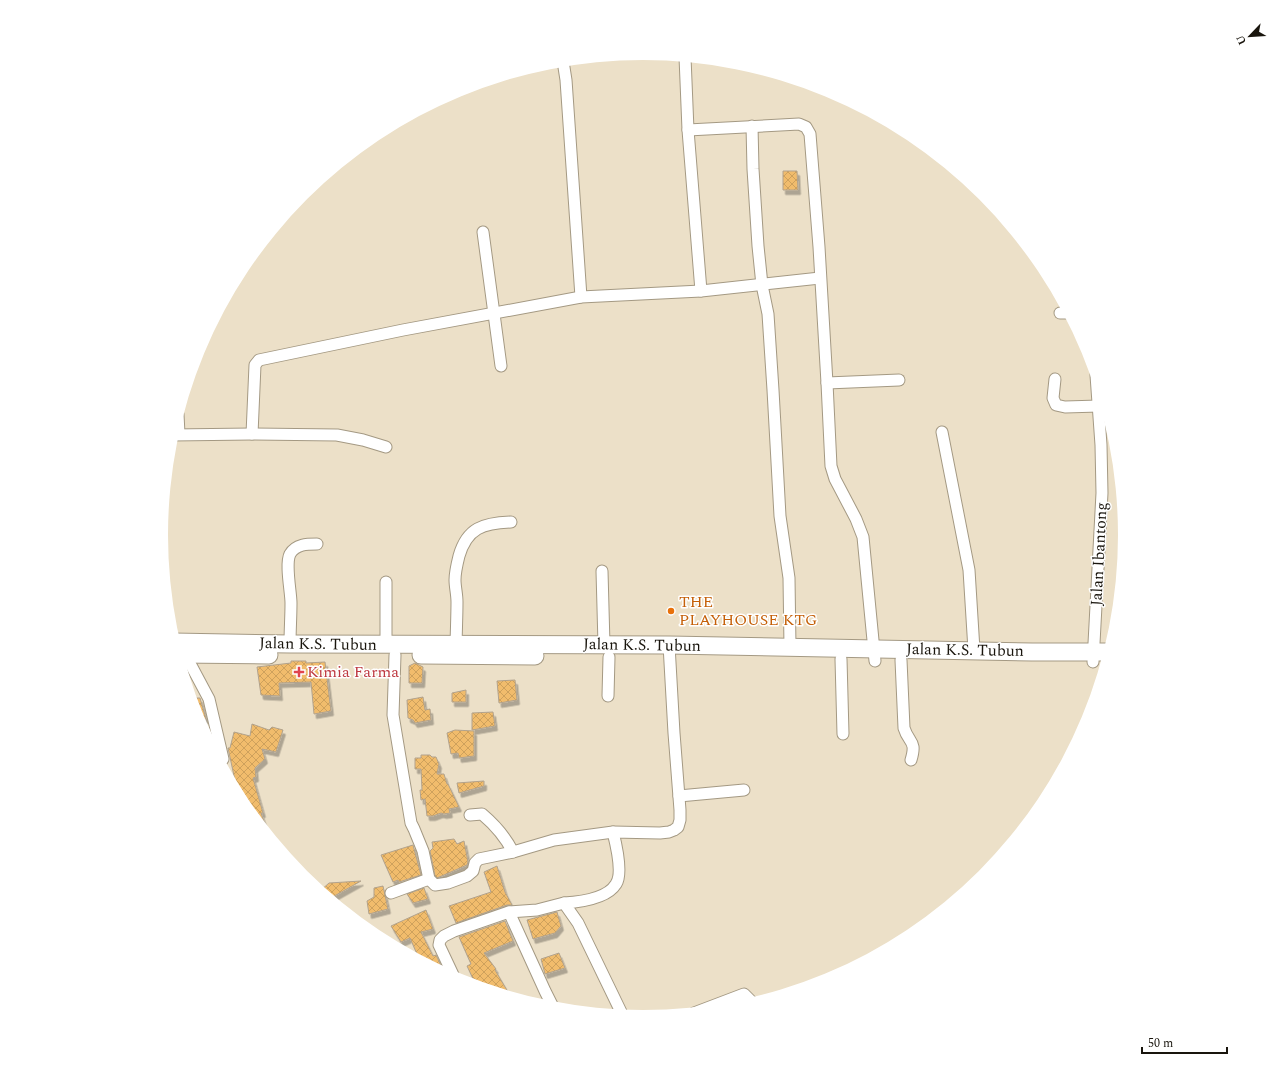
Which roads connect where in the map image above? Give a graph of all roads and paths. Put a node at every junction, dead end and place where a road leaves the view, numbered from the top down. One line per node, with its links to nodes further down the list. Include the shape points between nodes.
1 (685, 62): 4 (street)
2 (564, 67): 9 (street)
3 (752, 126): 4 (street); 6 (street, via 799,124 809,131); 7 (street, via 755,211)
4 (688, 130): 8 (street)
5 (483, 232): 10 (street)
6 (820, 278): 7 (street); 14 (street)
7 (762, 285): 8 (street); 27 (street, via 768,314 780,516 789,578)
8 (701, 291): 9 (street)
9 (581, 297): 10 (street)
10 (495, 313): 11 (street); 19 (street, via 259,360 255,365)
11 (501, 366)
12 (1055, 379): 16 (street, via 1053,398 1056,405)
13 (899, 380): 14 (street)
14 (827, 383): 34 (street, via 831,466 863,538)
15 (1098, 401): 16 (street, Jalan Ibantong)
16 (1099, 406): 37 (street, Jalan Ibantong, via 1102,493)
17 (942, 432): 30 (street, via 970,570)
18 (179, 434): 19 (street)
19 (252, 434): 20 (street, via 337,435)
20 (386, 447)
21 (510, 522): 29 (street, via 496,522 480,527 467,537 462,547 455,578)
22 (318, 544): 26 (street, via 302,545 294,549 289,556)
23 (602, 571): 31 (street)
24 (386, 582): 28 (street)
25 (180, 642): 26 (highway, Jalan K.S. Tubun)
26 (290, 644): 28 (highway, Jalan K.S. Tubun)
27 (790, 647): 32 (highway, Jalan K.S. Tubun); 34 (highway, Jalan K.S. Tubun)
28 (391, 650): 29 (highway, Jalan K.S. Tubun); 33 (highway, Jalan K.S. Tubun); 49 (street, via 395,725 411,823 423,851)
29 (456, 650): 31 (highway, Jalan K.S. Tubun)
30 (974, 650): 35 (highway, Jalan K.S. Tubun); 37 (highway, Jalan K.S. Tubun)
31 (607, 651): 32 (highway, Jalan K.S. Tubun); 40 (street)
32 (669, 651): 39 (highway, Jalan K.S. Tubun); 45 (street)
33 (183, 654)
34 (875, 655): 36 (highway, Jalan K.S. Tubun); 39 (highway, Jalan K.S. Tubun)
35 (924, 655): 36 (highway, Jalan K.S. Tubun); 37 (highway, Jalan K.S. Tubun, via 1033,663)
36 (901, 657): 43 (street, via 904,728 914,748)
37 (1101, 657)
38 (184, 659): 42 (street, via 209,699)
39 (841, 659): 41 (street)
40 (608, 696)
41 (843, 734)
42 (222, 756)
43 (911, 760)
44 (744, 790): 45 (street)
45 (679, 796): 47 (street, via 680,820 674,830 660,833)
46 (470, 815): 48 (street, via 482,814 505,838)
47 (613, 832): 48 (street, via 554,840); 51 (street, via 618,860 616,884 600,896)
48 (513, 852): 49 (street, via 479,859 473,871 456,881 435,885)
49 (429, 879): 50 (street)
50 (391, 894)
51 (564, 903): 52 (street, via 537,910); 57 (street, via 578,923)
52 (509, 912): 53 (street, via 454,931 440,940 439,945); 55 (street)
53 (451, 970)
54 (749, 999): 56 (street, via 744,994)
55 (550, 1002)
56 (713, 1006)
57 (620, 1010)

